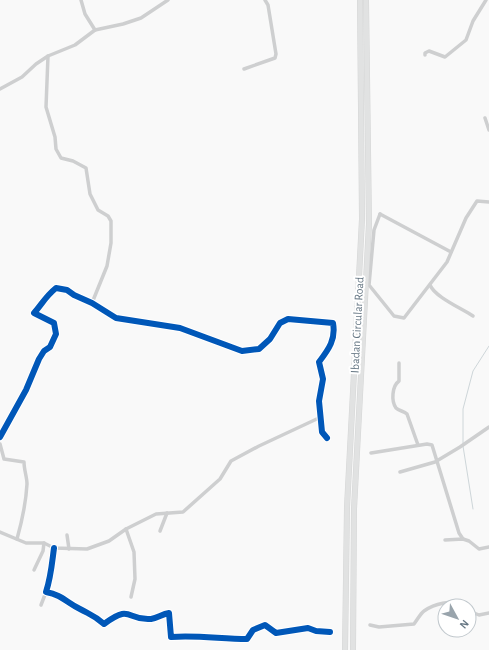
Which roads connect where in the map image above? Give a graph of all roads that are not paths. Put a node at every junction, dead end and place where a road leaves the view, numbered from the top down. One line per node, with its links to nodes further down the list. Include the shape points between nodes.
1 (81, 0): 7 (street)
2 (168, 0): 7 (street, via 141,18)
3 (265, 0): 10 (street, via 275,58)
4 (360, 0): 50 (highway, Ibadan Circular Road, via 362,219 347,507)
5 (366, 0): 51 (highway, Ibadan Circular Road, via 368,224 354,509)
6 (486, 0): 8 (street, via 473,21 466,40 445,58 429,51)
7 (95, 30): 9 (street, via 75,45)
8 (425, 55)
9 (48, 56): 11 (street, via 22,77); 17 (street, via 46,107 56,149 60,158 86,168 90,194 98,210 111,220 107,266)
10 (244, 69)
11 (0, 89)
12 (485, 118): 13 (street)
13 (489, 130)
14 (489, 202): 15 (street, via 477,201 466,218)
15 (451, 252): 16 (street); 16 (street, via 380,214 374,230 369,285 394,316 404,318)
16 (430, 285): 18 (street, via 432,290)
17 (92, 302): 20 (street, via 116,318 180,328 242,351 260,349 280,323 288,319 333,323 334,339 319,362 323,379 319,401); 22 (street, via 67,290 56,288 45,296 34,313 54,323 56,334 50,347 39,359 26,390)
18 (473, 316)
19 (399, 363): 25 (street, via 398,381 393,389 394,405 407,414)
20 (321, 417): 23 (street, via 322,432); 29 (street, via 259,446 252,452 236,457 226,467 220,479 183,512)
21 (489, 427): 27 (street)
22 (0, 437)
23 (327, 438)
24 (0, 444): 34 (street, via 4,459 24,462 27,481)
25 (418, 445): 26 (street); 27 (street, via 432,445)
26 (371, 453)
27 (438, 460): 28 (street); 35 (street, via 459,533)
28 (400, 472)
29 (167, 512): 30 (street, via 156,514); 31 (street)
30 (126, 529): 40 (street, via 109,541 87,550); 43 (street, via 134,552 135,579)
31 (160, 531)
32 (0, 532): 34 (street)
33 (67, 535): 40 (street)
34 (17, 539): 37 (street, via 26,543)
35 (463, 539): 36 (street); 38 (street, via 479,549)
36 (445, 540)
37 (44, 543): 39 (street); 41 (street)
38 (489, 546)
39 (54, 548): 40 (street); 42 (street)
40 (69, 549)
41 (34, 570)
42 (46, 592): 44 (street); 49 (street, via 63,596 79,609 93,614 104,624 117,614 126,613 150,619 169,613 171,637 247,639 253,630 265,625 276,633 308,628)
43 (131, 597)
44 (41, 605)
45 (437, 606): 48 (street, via 424,611 414,624)
46 (489, 613): 47 (street)
47 (477, 614)
48 (370, 625)
49 (330, 632)
50 (345, 650)
51 (353, 650)

